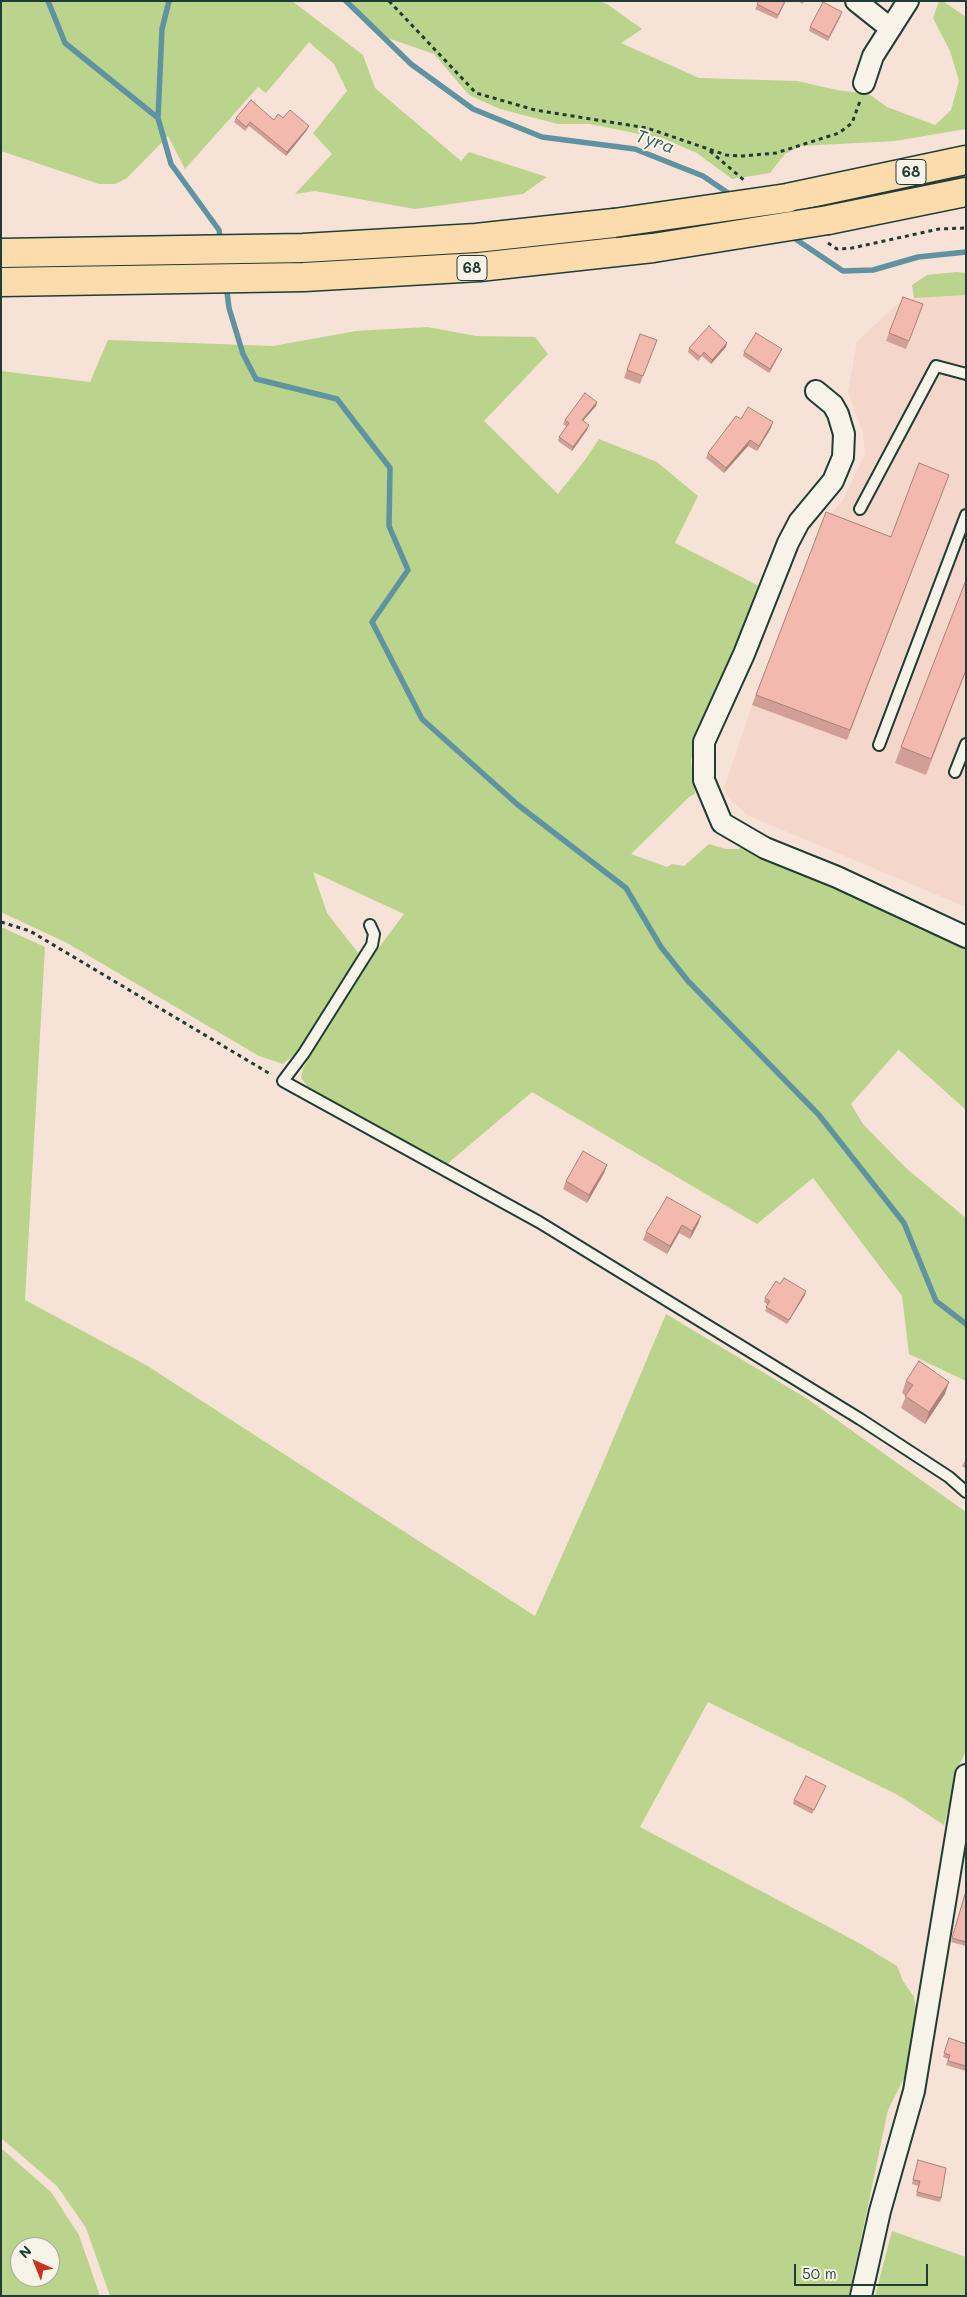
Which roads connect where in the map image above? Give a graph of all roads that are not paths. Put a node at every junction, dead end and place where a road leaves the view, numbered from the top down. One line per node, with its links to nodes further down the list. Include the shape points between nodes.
1 (856, 1): 3 (street)
2 (908, 1): 3 (street)
3 (890, 28): 4 (street)
4 (864, 83)
5 (966, 160): 7 (highway, 68, bridge, via 787,198 614,223 476,238 303,248)
6 (966, 192): 8 (highway, 68, bridge, via 828,220 653,248 479,267 304,277)
7 (1, 253)
8 (1, 282)
9 (966, 374): 11 (lane, via 936,366)
10 (816, 391): 17 (street, via 833,405 838,414 844,434 843,457 833,481 799,522 788,543 744,654 704,742 704,780 722,823 765,848 837,877)
11 (860, 509)
12 (966, 515): 14 (lane)
13 (966, 744): 15 (lane)
14 (879, 745)
15 (955, 772)
16 (370, 925): 18 (lane, via 374,934 372,945 283,1081 539,1222 860,1419 949,1477)
17 (966, 937)
18 (966, 1492)
19 (966, 1774): 20 (street, via 914,2092 880,2211)
20 (861, 2296)

